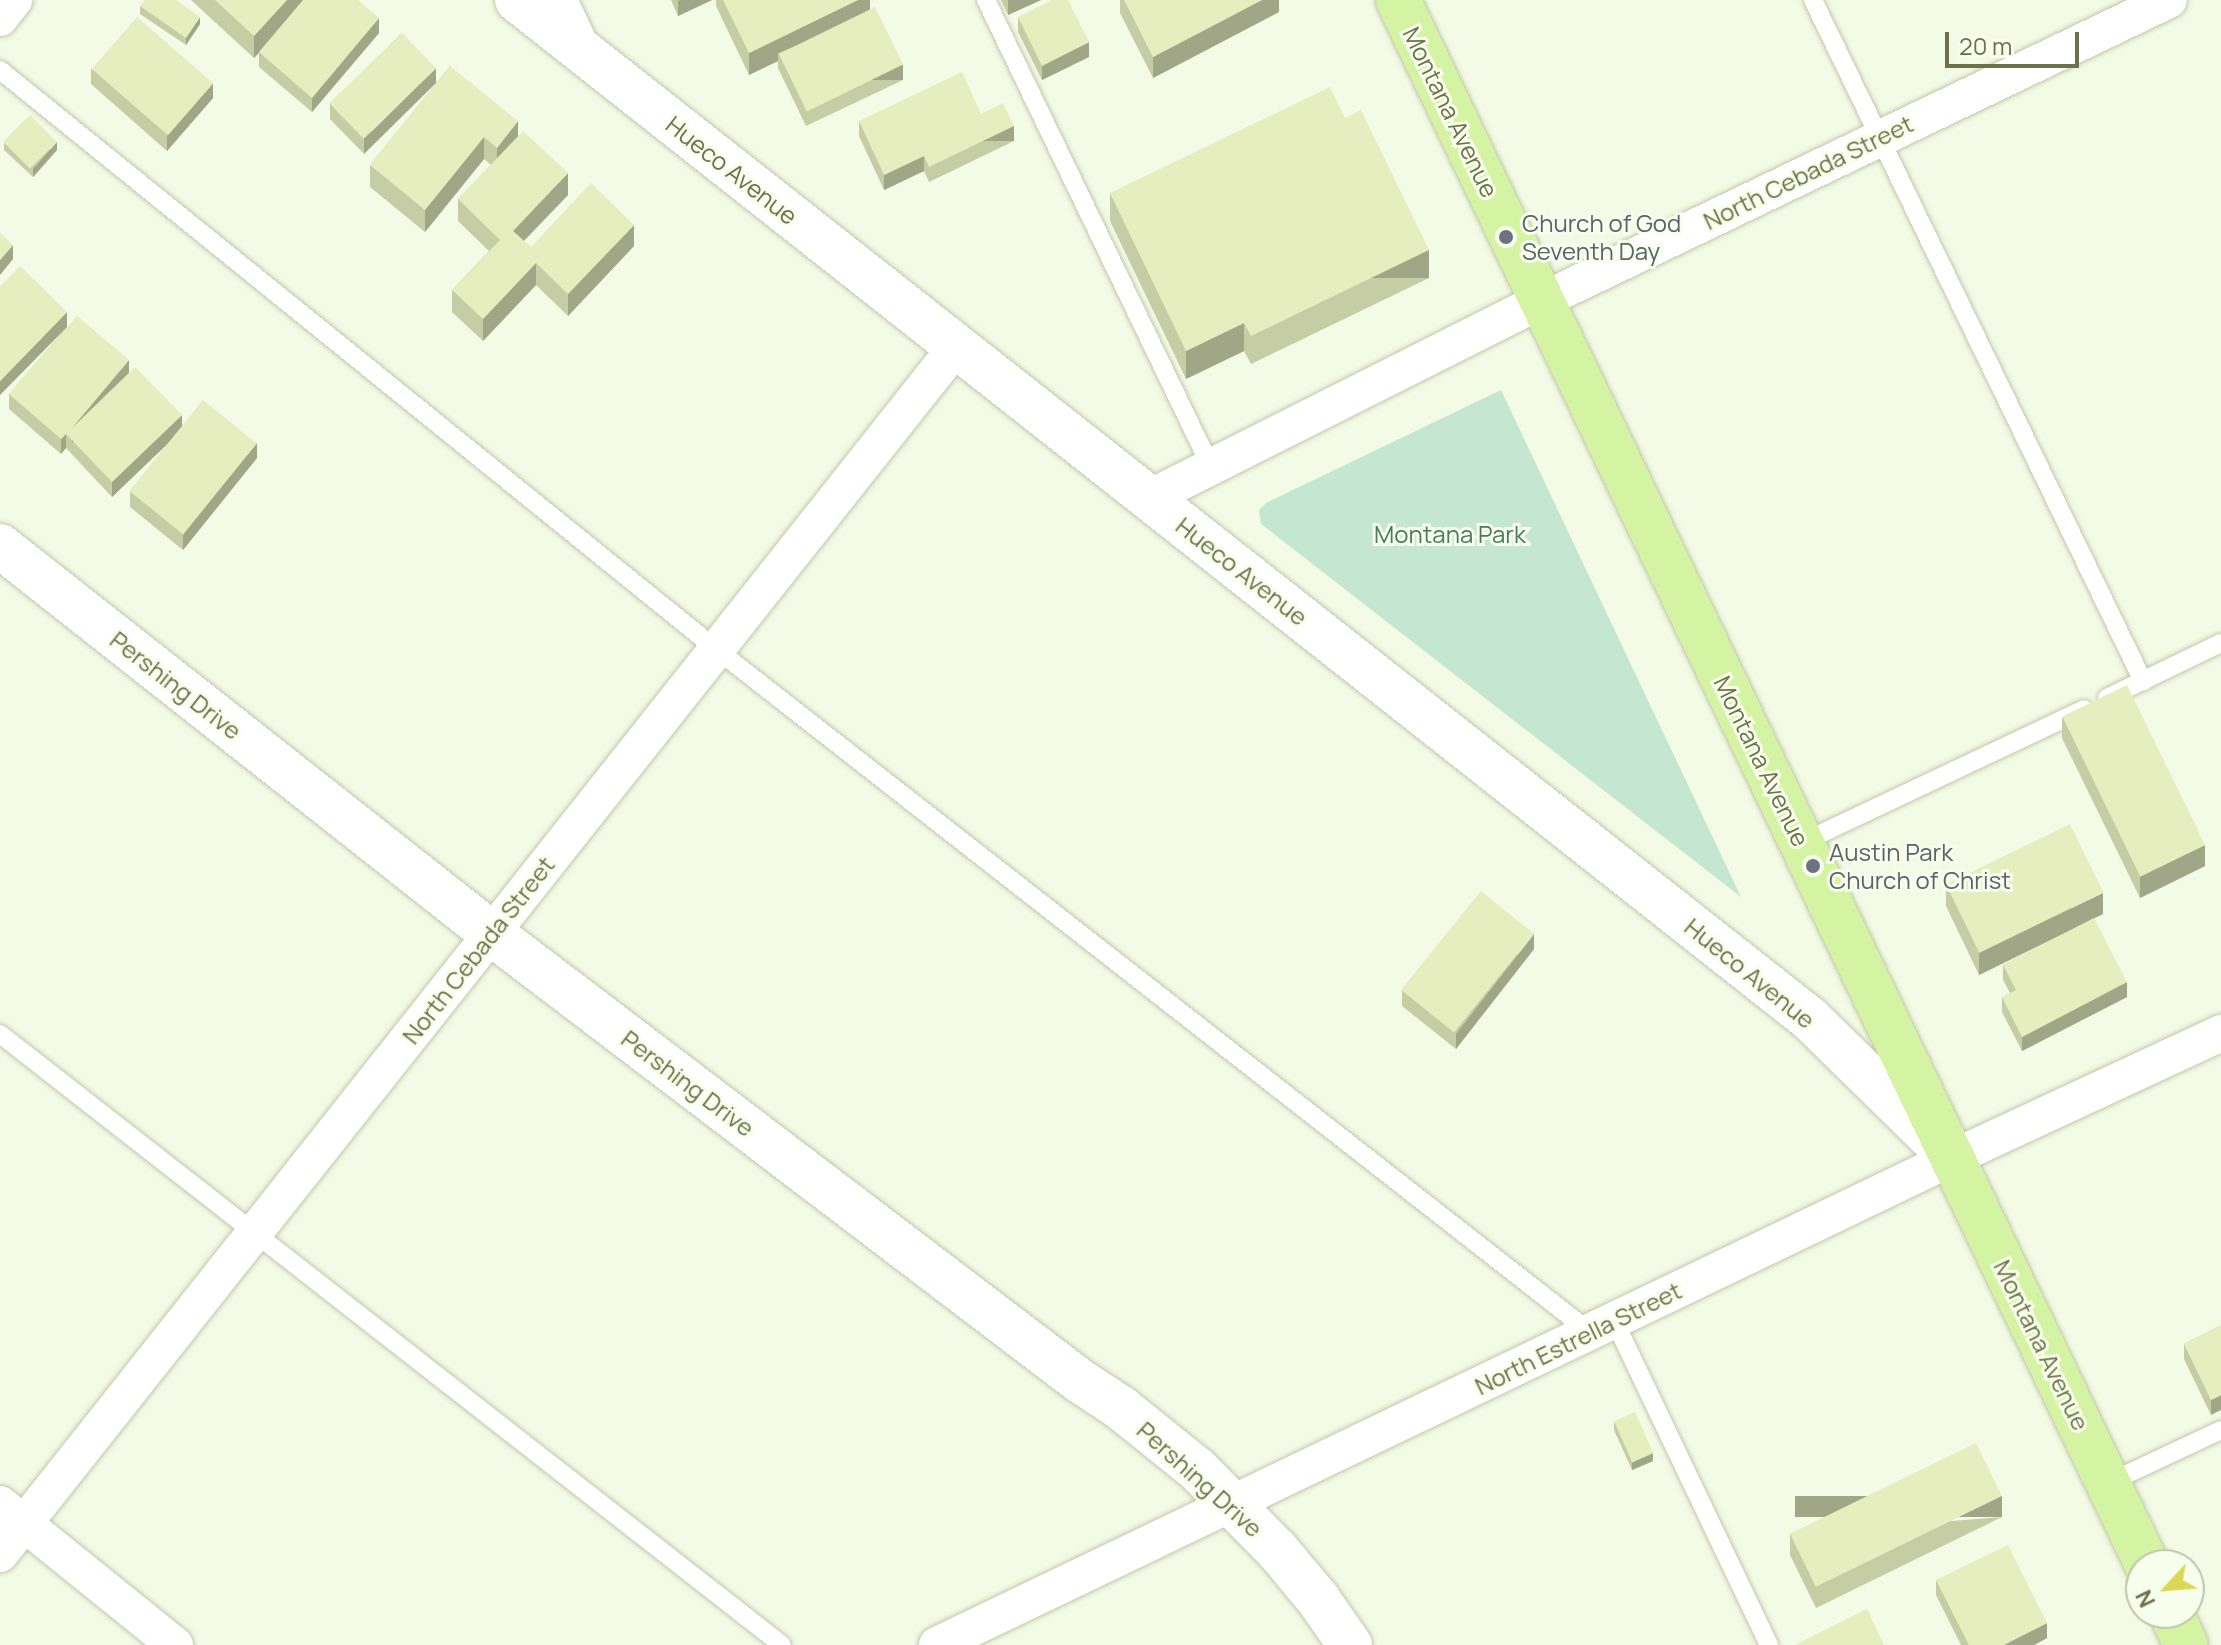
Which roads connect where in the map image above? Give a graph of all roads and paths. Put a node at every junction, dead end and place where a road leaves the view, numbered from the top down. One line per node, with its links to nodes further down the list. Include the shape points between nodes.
1 (14, 0): 8 (street)
2 (517, 0): 9 (street, Hueco Avenue)
3 (559, 0): 9 (street)
4 (986, 0): 14 (lane)
5 (1398, 0): 12 (main road, Montana Avenue)
6 (1813, 0): 11 (lane)
7 (2169, 0): 11 (street, North Cebada Street)
8 (0, 18)
9 (583, 53): 13 (street, Hueco Avenue)
10 (0, 70): 18 (lane)
11 (1879, 138): 12 (street, North Cebada Street); 19 (lane)
12 (1541, 301): 14 (street, North Cebada Street); 20 (main road, Montana Avenue)
13 (956, 347): 15 (street, Hueco Avenue); 18 (street, North Cebada Street)
14 (1211, 467): 15 (street, North Cebada Street)
15 (1149, 498): 24 (street, Hueco Avenue, via 1809,1018)
16 (0, 546): 21 (street, Pershing Drive)
17 (2221, 643): 19 (lane)
18 (716, 649): 21 (street, North Cebada Street); 26 (lane)
19 (2143, 681): 20 (lane)
20 (1801, 843): 24 (main road, Montana Avenue)
21 (491, 933): 25 (street, North Cebada Street); 29 (street, Pershing Drive, via 1121,1408)
22 (2221, 1033): 24 (street, North Estrella Street)
23 (0, 1034): 25 (lane)
24 (1952, 1158): 26 (street, North Estrella Street); 28 (main road, Montana Avenue)
25 (252, 1234): 30 (street, North Cebada Street); 34 (lane)
26 (1602, 1326): 29 (street, North Estrella Street); 37 (lane)
27 (2221, 1430): 28 (lane)
28 (2108, 1483): 31 (main road, Montana Avenue)
29 (1232, 1503): 35 (street, North Estrella Street); 36 (street, Pershing Drive, via 1318,1599)
30 (12, 1514): 32 (street, North Cebada Street); 33 (street)
31 (2139, 1549)
32 (0, 1554)
33 (175, 1645)
34 (782, 1645)
35 (937, 1645)
36 (1350, 1645)
37 (1769, 1645)

